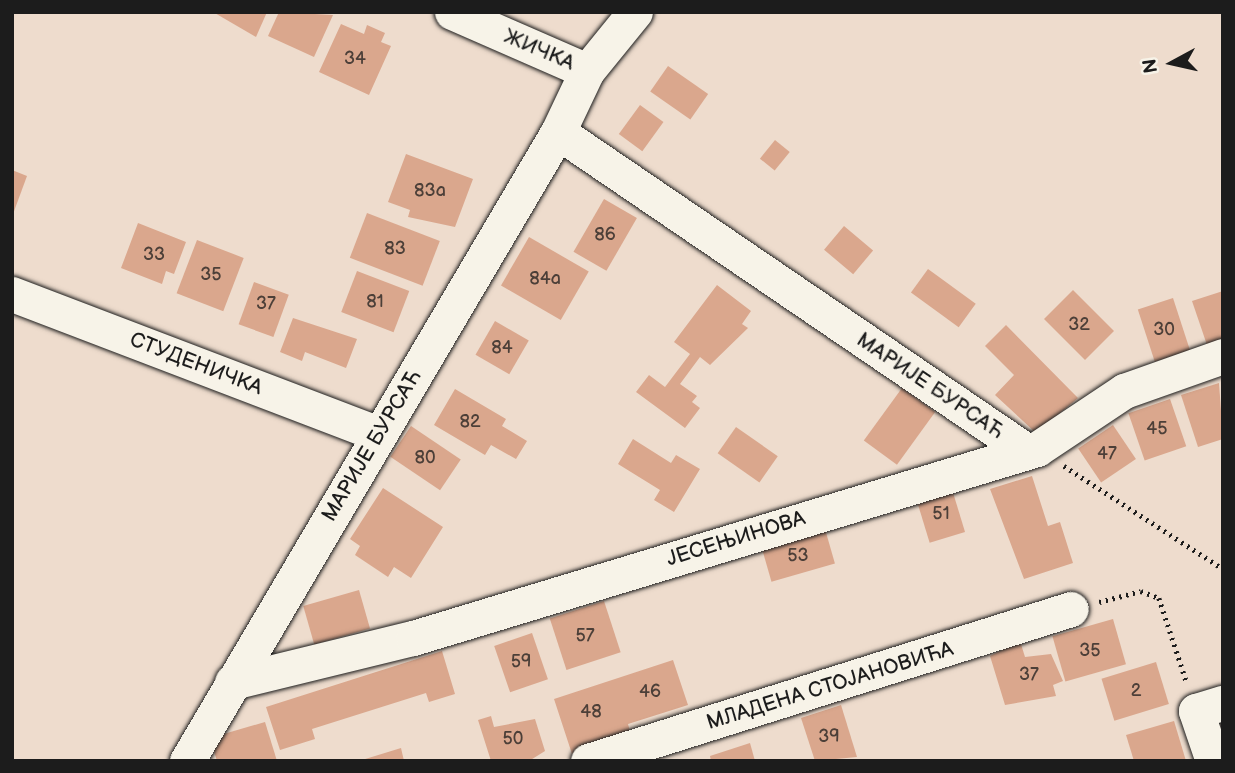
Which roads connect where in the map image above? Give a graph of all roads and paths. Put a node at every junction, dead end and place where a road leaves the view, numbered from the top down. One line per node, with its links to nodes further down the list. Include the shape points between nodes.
1 (452, 12): 3 (street, ЖИЧКА)
2 (635, 12): 3 (street, МАРИЈЕ БУРСАЋ)
3 (587, 71): 4 (street, МАРИЈЕ БУРСАЋ)
4 (558, 132): 7 (street, МАРИЈЕ БУРСАЋ); 8 (street, МАРИЈЕ БУРСАЋ)
5 (12, 294): 7 (street, СТУДЕНИЧКА)
6 (1223, 356): 8 (street, ЈЕСЕЊИНОВА, via 1124,391)
7 (379, 434): 11 (street, МАРИЈЕ БУРСАЋ)
8 (1031, 449): 9 (path); 11 (street, ЈЕСЕЊИНОВА, via 413,638)
9 (1223, 569)
10 (1071, 609): 12 (path, via 1141,591 1159,598); 14 (street, МЛАДЕНА СТОЈАНОВИЋА)
11 (232, 682): 13 (street, МАРИЈЕ БУРСАЋ)
12 (1209, 707): 15 (street)
13 (187, 761)
14 (588, 761)
15 (1213, 761)

